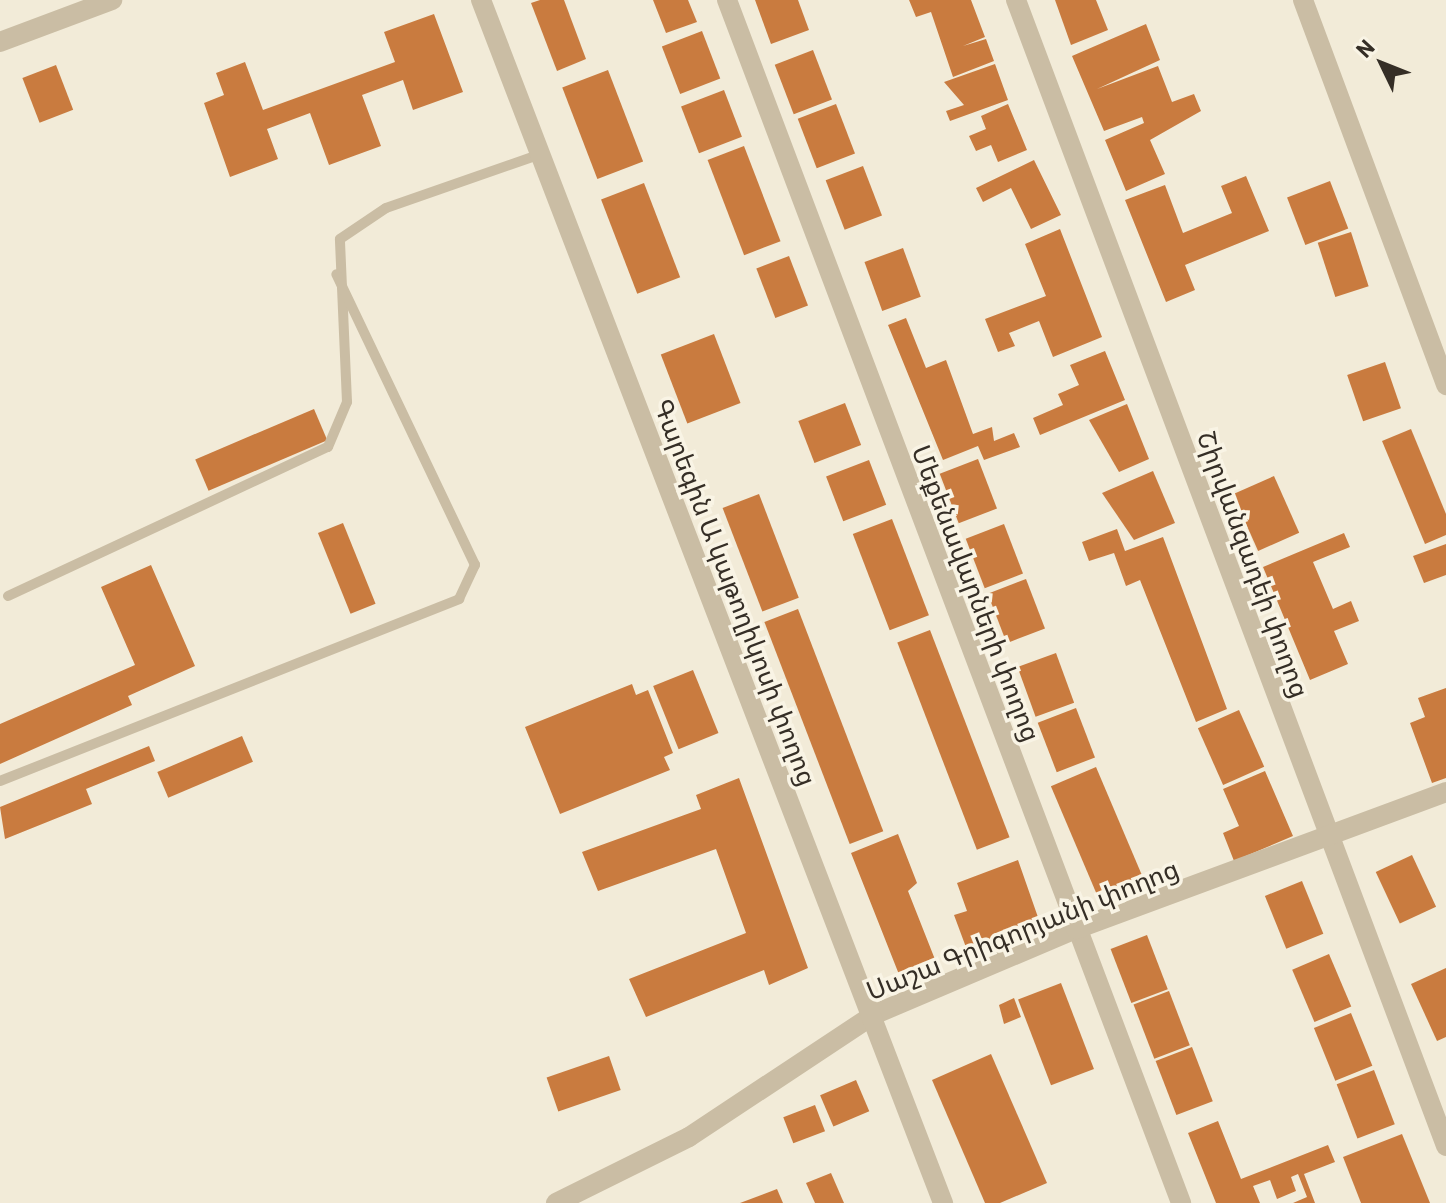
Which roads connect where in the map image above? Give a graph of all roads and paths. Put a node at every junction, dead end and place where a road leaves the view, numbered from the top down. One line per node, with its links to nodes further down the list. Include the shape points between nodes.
1 (112, 0): 6 (street)
2 (481, 0): 8 (street, Գարեգին Ա կաթողիկոսի փողոց)
3 (727, 0): 15 (street, Մեքենավարների փողոց)
4 (1016, 0): 14 (street, Շիրվանզադեի փողոց)
5 (1303, 0): 10 (street)
6 (63, 8): 7 (street)
7 (0, 42)
8 (538, 155): 9 (lane, via 358,221 340,239); 16 (street, Գարեգին Ա կաթողիկոսի փողոց)
9 (336, 274): 11 (lane, via 347,402 328,447); 12 (lane, via 475,565 465,591 459,599)
10 (1446, 385)
11 (8, 596)
12 (0, 781)
13 (1446, 792): 14 (street, Սաշա Գրիգորյանի փողոց)
14 (1329, 838): 15 (street, Սաշա Գրիգորյանի փողոց); 17 (street, Շիրվանզադեի փողոց)
15 (1076, 929): 16 (street, Սաշա Գրիգորյանի փողոց); 20 (street, Մեքենավարների փողոց)
16 (873, 1015): 18 (street, Սաշա Գրիգորյանի փողոց, via 689,1137); 19 (street, Գարեգին Ա կաթողիկոսի փողոց)
17 (1446, 1146)
18 (556, 1203)
19 (943, 1203)
20 (1181, 1203)

